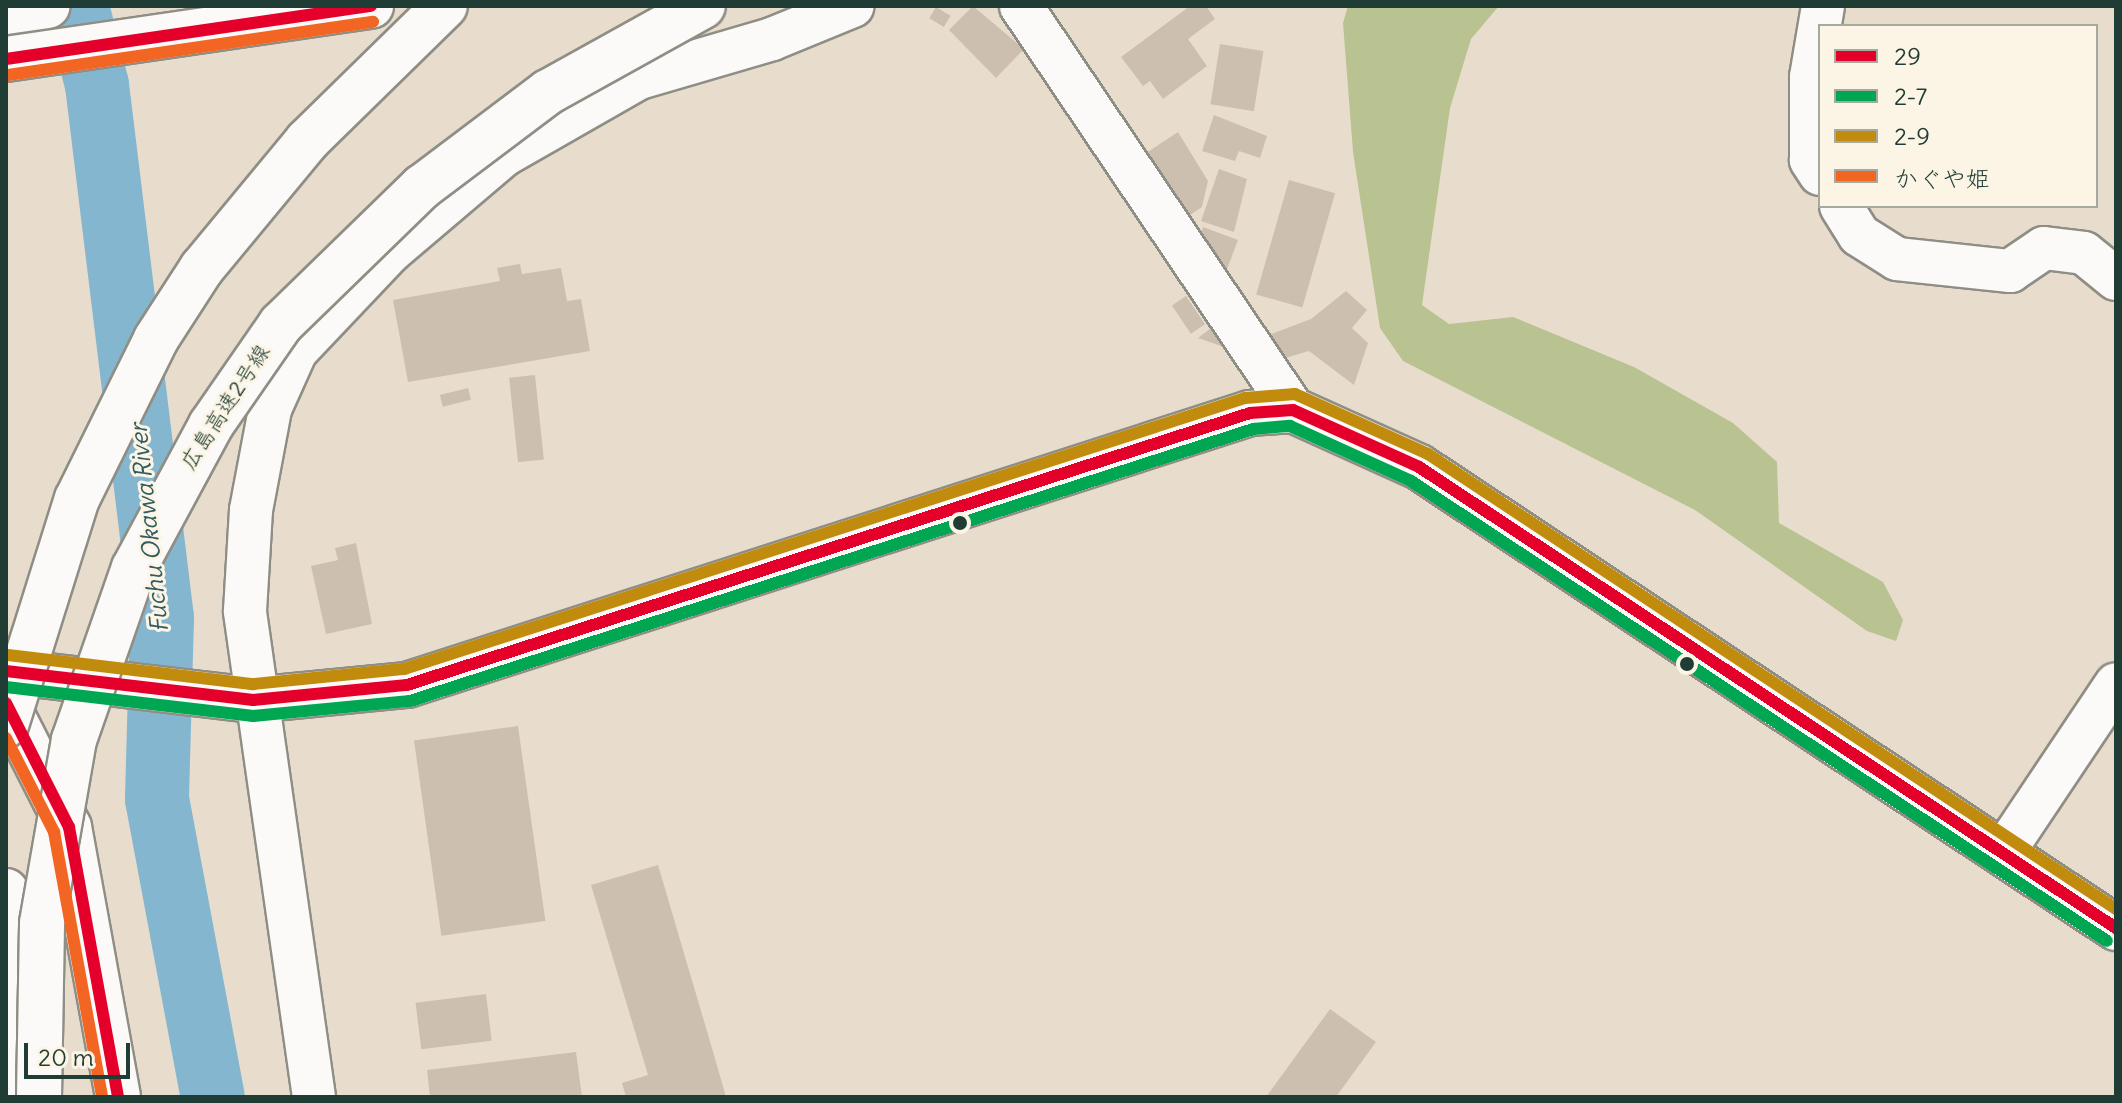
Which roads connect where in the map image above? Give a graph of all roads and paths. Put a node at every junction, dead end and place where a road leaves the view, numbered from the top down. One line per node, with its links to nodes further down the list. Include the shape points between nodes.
1 (48, 6): 7 (main road)
2 (371, 6): 9 (main road)
3 (445, 6): 18 (main road, bridge, via 307,141 202,268 156,339 77,499)
4 (703, 6): 23 (main road, 広島高速2号線, bridge, via 548,92 422,187 281,324 211,425 134,568 74,740 42,923)
5 (853, 6): 16 (street, via 772,39 639,78 504,155 390,252 296,351 270,409 251,510)
6 (1021, 6): 13 (street)
7 (6, 12)
8 (1818, 36): 10 (street, via 1811,77 1811,160)
9 (7, 59)
10 (1818, 171)
11 (1842, 208): 12 (street, via 1859,235 1897,259 2010,271 2044,248 2084,253)
12 (2116, 279)
13 (1293, 410): 16 (main road, via 1250,413 407,685); 19 (main road, via 1419,467)
14 (6, 671): 16 (main road)
15 (2116, 684): 19 (street)
16 (246, 699): 25 (street)
17 (6, 703): 24 (main road, via 69,827)
18 (6, 725)
19 (2003, 853): 21 (main road)
20 (6, 891): 22 (main road)
21 (2116, 928)
22 (24, 1097)
23 (39, 1097)
24 (118, 1097)
25 (314, 1097)

